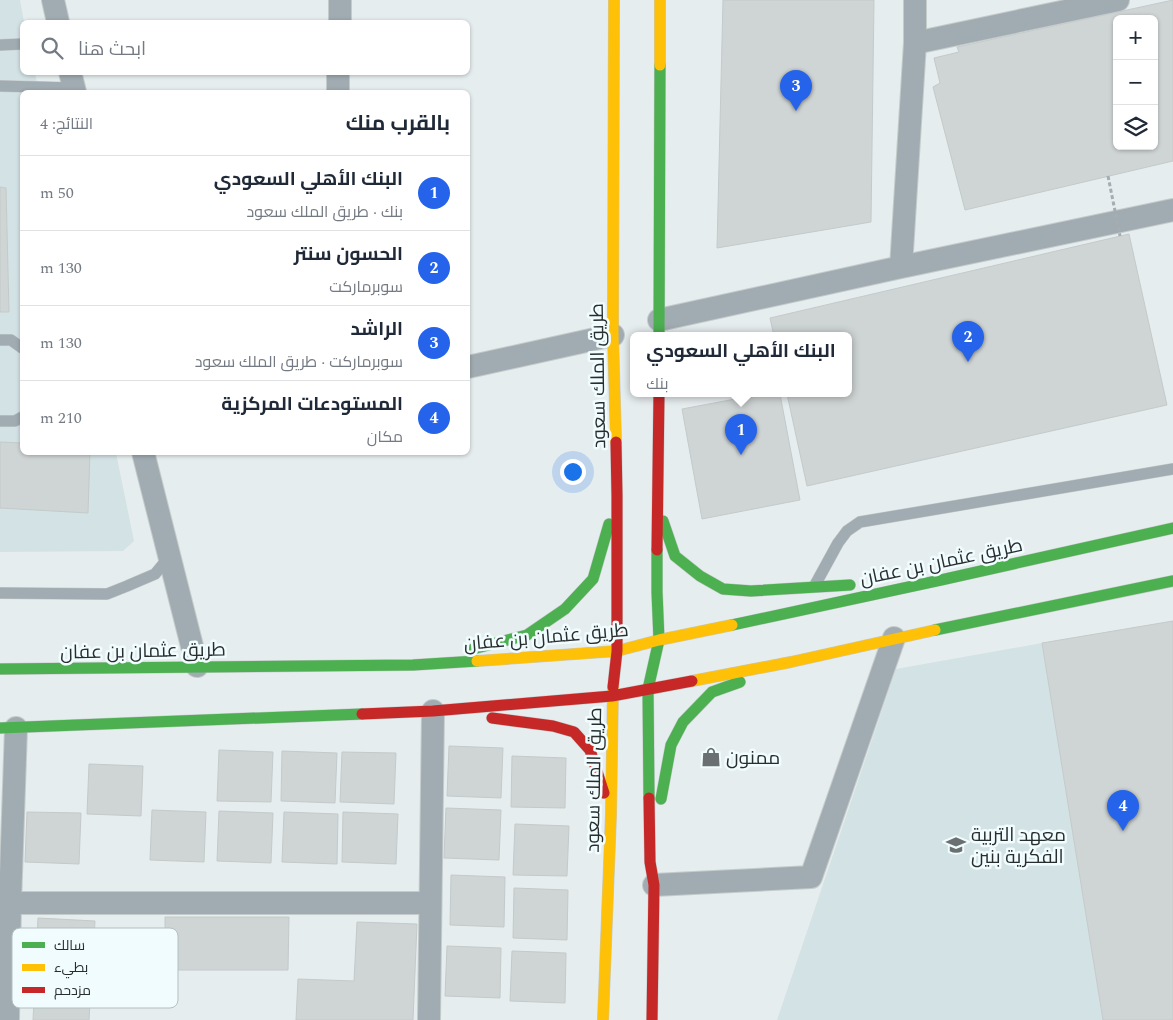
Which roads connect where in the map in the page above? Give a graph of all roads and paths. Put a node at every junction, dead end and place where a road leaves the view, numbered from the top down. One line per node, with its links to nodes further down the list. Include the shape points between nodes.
1 (53, 0): 7 (street)
2 (340, 0): 8 (street)
3 (614, 0): 21 (main road, طريق الملك سعود)
4 (660, 0): 20 (main road)
5 (915, 0): 9 (street)
6 (1118, 0): 9 (street)
7 (58, 20)
8 (340, 20)
9 (915, 43): 19 (street)
10 (20, 44): 11 (lane)
11 (0, 45)
12 (338, 75): 15 (street)
13 (73, 84): 14 (lane)
14 (0, 86)
15 (338, 90)
16 (1108, 176): 18 (path, bridge)
17 (1173, 210): 19 (street)
18 (1120, 236)
19 (901, 267): 20 (street)
20 (659, 328)
21 (613, 335): 24 (street); 31 (main road, طريق الملك سعود)
22 (0, 340): 23 (lane, via 11,340)
23 (20, 347)
24 (470, 367)
25 (659, 397): 29 (main road)
26 (20, 418): 27 (lane)
27 (0, 421)
28 (144, 455): 33 (street)
29 (658, 467): 36 (main road, via 663,521 675,556 700,576 723,589 751,591); 39 (main road)
30 (1173, 469): 36 (lane, via 860,522 838,543)
31 (618, 496): 40 (main road, طريق الملك سعود); 42 (main road, via 593,579 565,609 527,635)
32 (1173, 528): 34 (main road, طريق عثمان بن عفان)
33 (170, 557): 37 (lane, via 155,574 107,594); 43 (street)
34 (941, 580): 36 (main road); 39 (main road, طريق عثمان بن عفان)
35 (1173, 581): 38 (main road)
36 (814, 587)
37 (0, 593)
38 (894, 638): 41 (main road); 51 (street, via 811,877)
39 (659, 640): 40 (main road, طريق عثمان بن عفان); 45 (main road)
40 (617, 651): 42 (main road, طريق عثمان بن عفان); 46 (main road, طريق الملك سعود)
41 (791, 662): 45 (main road); 50 (main road, via 712,692 684,722 671,745)
42 (413, 665): 43 (main road, طريق عثمان بن عفان)
43 (197, 666): 44 (main road, طريق عثمان بن عفان)
44 (0, 669)
45 (648, 689): 46 (main road); 50 (main road)
46 (612, 696): 47 (main road); 49 (main road, طريق الملك سعود)
47 (437, 711): 48 (main road); 49 (main road, via 553,726 574,732 590,750); 53 (street)
48 (8, 728): 52 (street)
49 (611, 814): 56 (main road, طريق الملك سعود)
50 (650, 862): 51 (main road)
51 (654, 885): 57 (main road)
52 (10, 903): 53 (street); 54 (street)
53 (430, 903): 55 (street)
54 (8, 1020)
55 (429, 1020)
56 (603, 1020)
57 (652, 1020)

